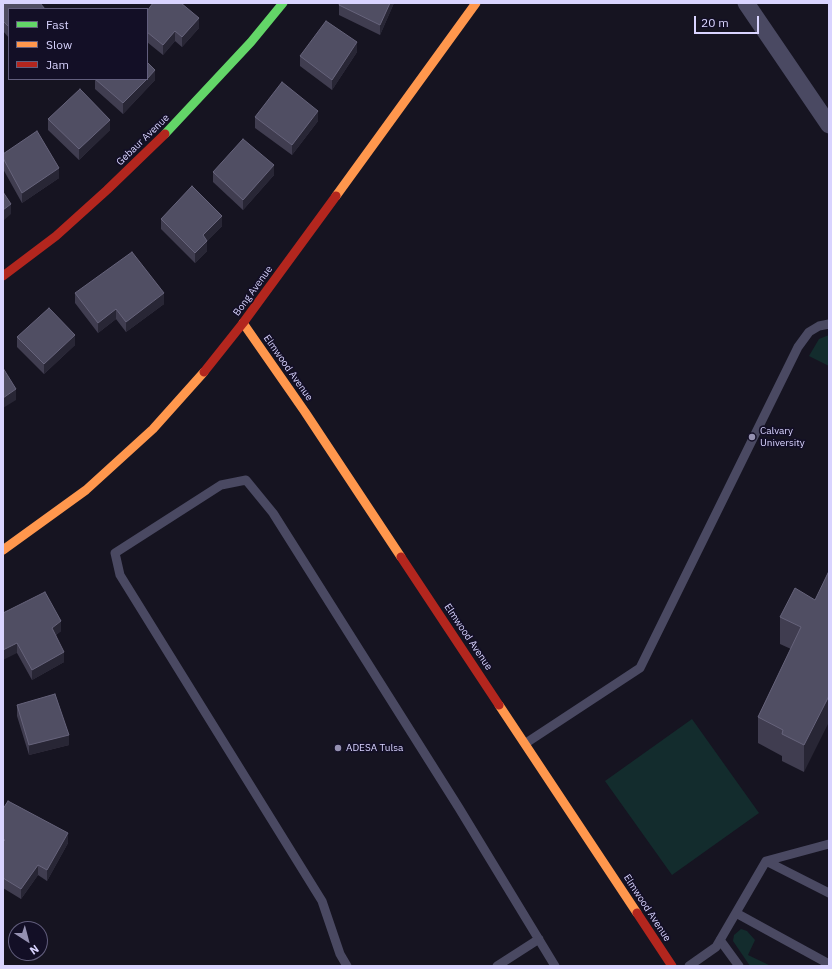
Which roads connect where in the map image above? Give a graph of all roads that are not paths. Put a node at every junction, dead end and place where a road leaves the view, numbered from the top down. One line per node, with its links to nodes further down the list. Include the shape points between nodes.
1 (283, 3): 5 (street, Gebaur Avenue, via 181,118 113,185 56,236)
2 (476, 3): 6 (street, Bong Avenue)
3 (746, 3): 4 (street)
4 (829, 125)
5 (3, 276)
6 (243, 323): 8 (street, Bong Avenue, via 153,429 86,490); 9 (street, Elmwood Avenue)
7 (829, 324): 9 (lane, via 809,332 798,347 640,668)
8 (3, 550)
9 (526, 743): 20 (street, Elmwood Avenue)
10 (829, 844): 11 (lane)
11 (766, 861): 12 (lane); 13 (lane)
12 (829, 893)
13 (736, 912): 15 (lane); 16 (lane)
14 (539, 939): 17 (lane, via 273,513 246,480 221,485 115,553 120,575 322,901 340,954); 18 (lane); 19 (lane)
15 (720, 940): 21 (lane, via 716,946); 22 (lane)
16 (829, 964)
17 (347, 966)
18 (497, 966)
19 (555, 966)
20 (672, 966)
21 (688, 966)
22 (739, 966)

